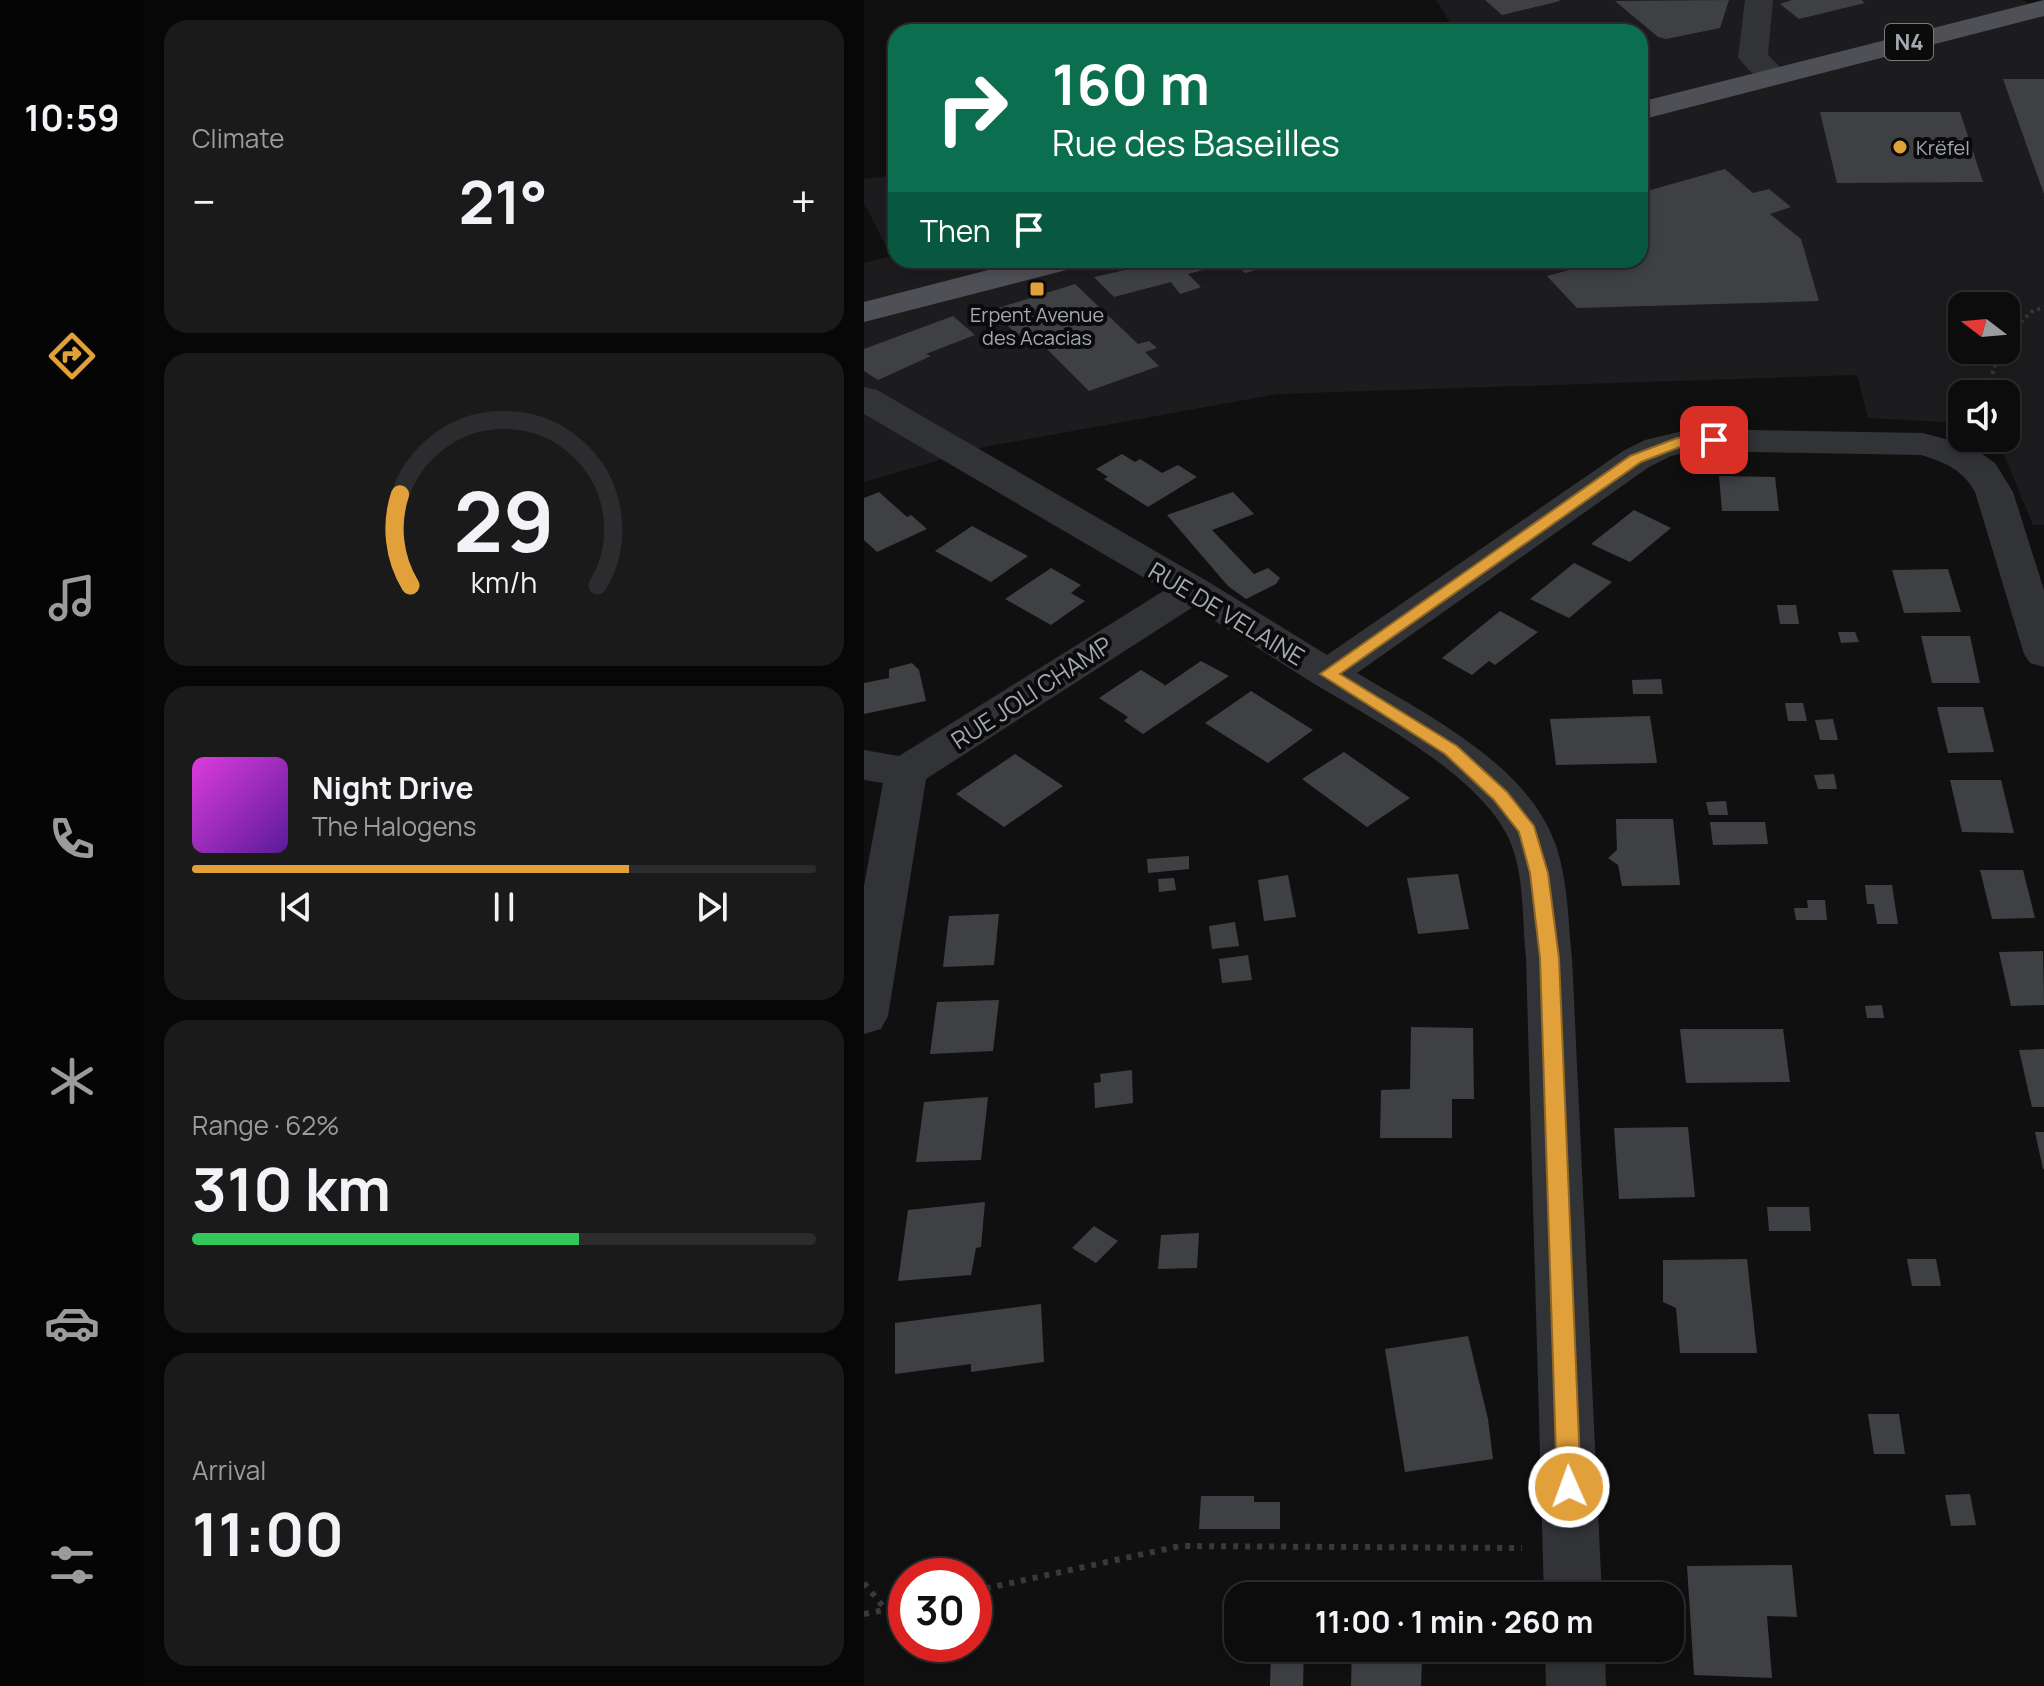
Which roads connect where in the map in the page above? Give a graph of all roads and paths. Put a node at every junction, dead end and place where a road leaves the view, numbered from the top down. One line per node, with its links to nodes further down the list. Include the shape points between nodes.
1 (1759, 0): 4 (street)
2 (1983, 0): 4 (main road, N4)
3 (2044, 7): 4 (main road, N4)
4 (1763, 66): 5 (main road, N4); 6 (main road, N4)
5 (1648, 84)
6 (1648, 108)
7 (923, 268): 9 (main road)
8 (1035, 268): 11 (main road)
9 (864, 283)
10 (2044, 307): 12 (path)
11 (864, 312)
12 (2020, 323)
13 (864, 398): 14 (street, RUE DE VELAINE)
14 (1193, 590): 16 (street, RUE DE VELAINE); 17 (street, RUE JOLI CHAMP)
15 (2044, 654): 16 (street, via 1994,492 1982,471 1958,454 1923,444 1691,440 1636,459)
16 (1328, 674): 19 (street, RUE DE VELAINE, via 1451,750 1528,830 1549,958)
17 (885, 769): 18 (street)
18 (864, 1016)
19 (1571, 1549): 20 (street, RUE DE VELAINE); 22 (path, via 1180,1546)
20 (1572, 1582)
21 (864, 1583): 23 (path)
22 (992, 1587)
23 (886, 1610): 24 (path)
24 (864, 1614)
25 (1575, 1662): 26 (street)
26 (1576, 1686)

